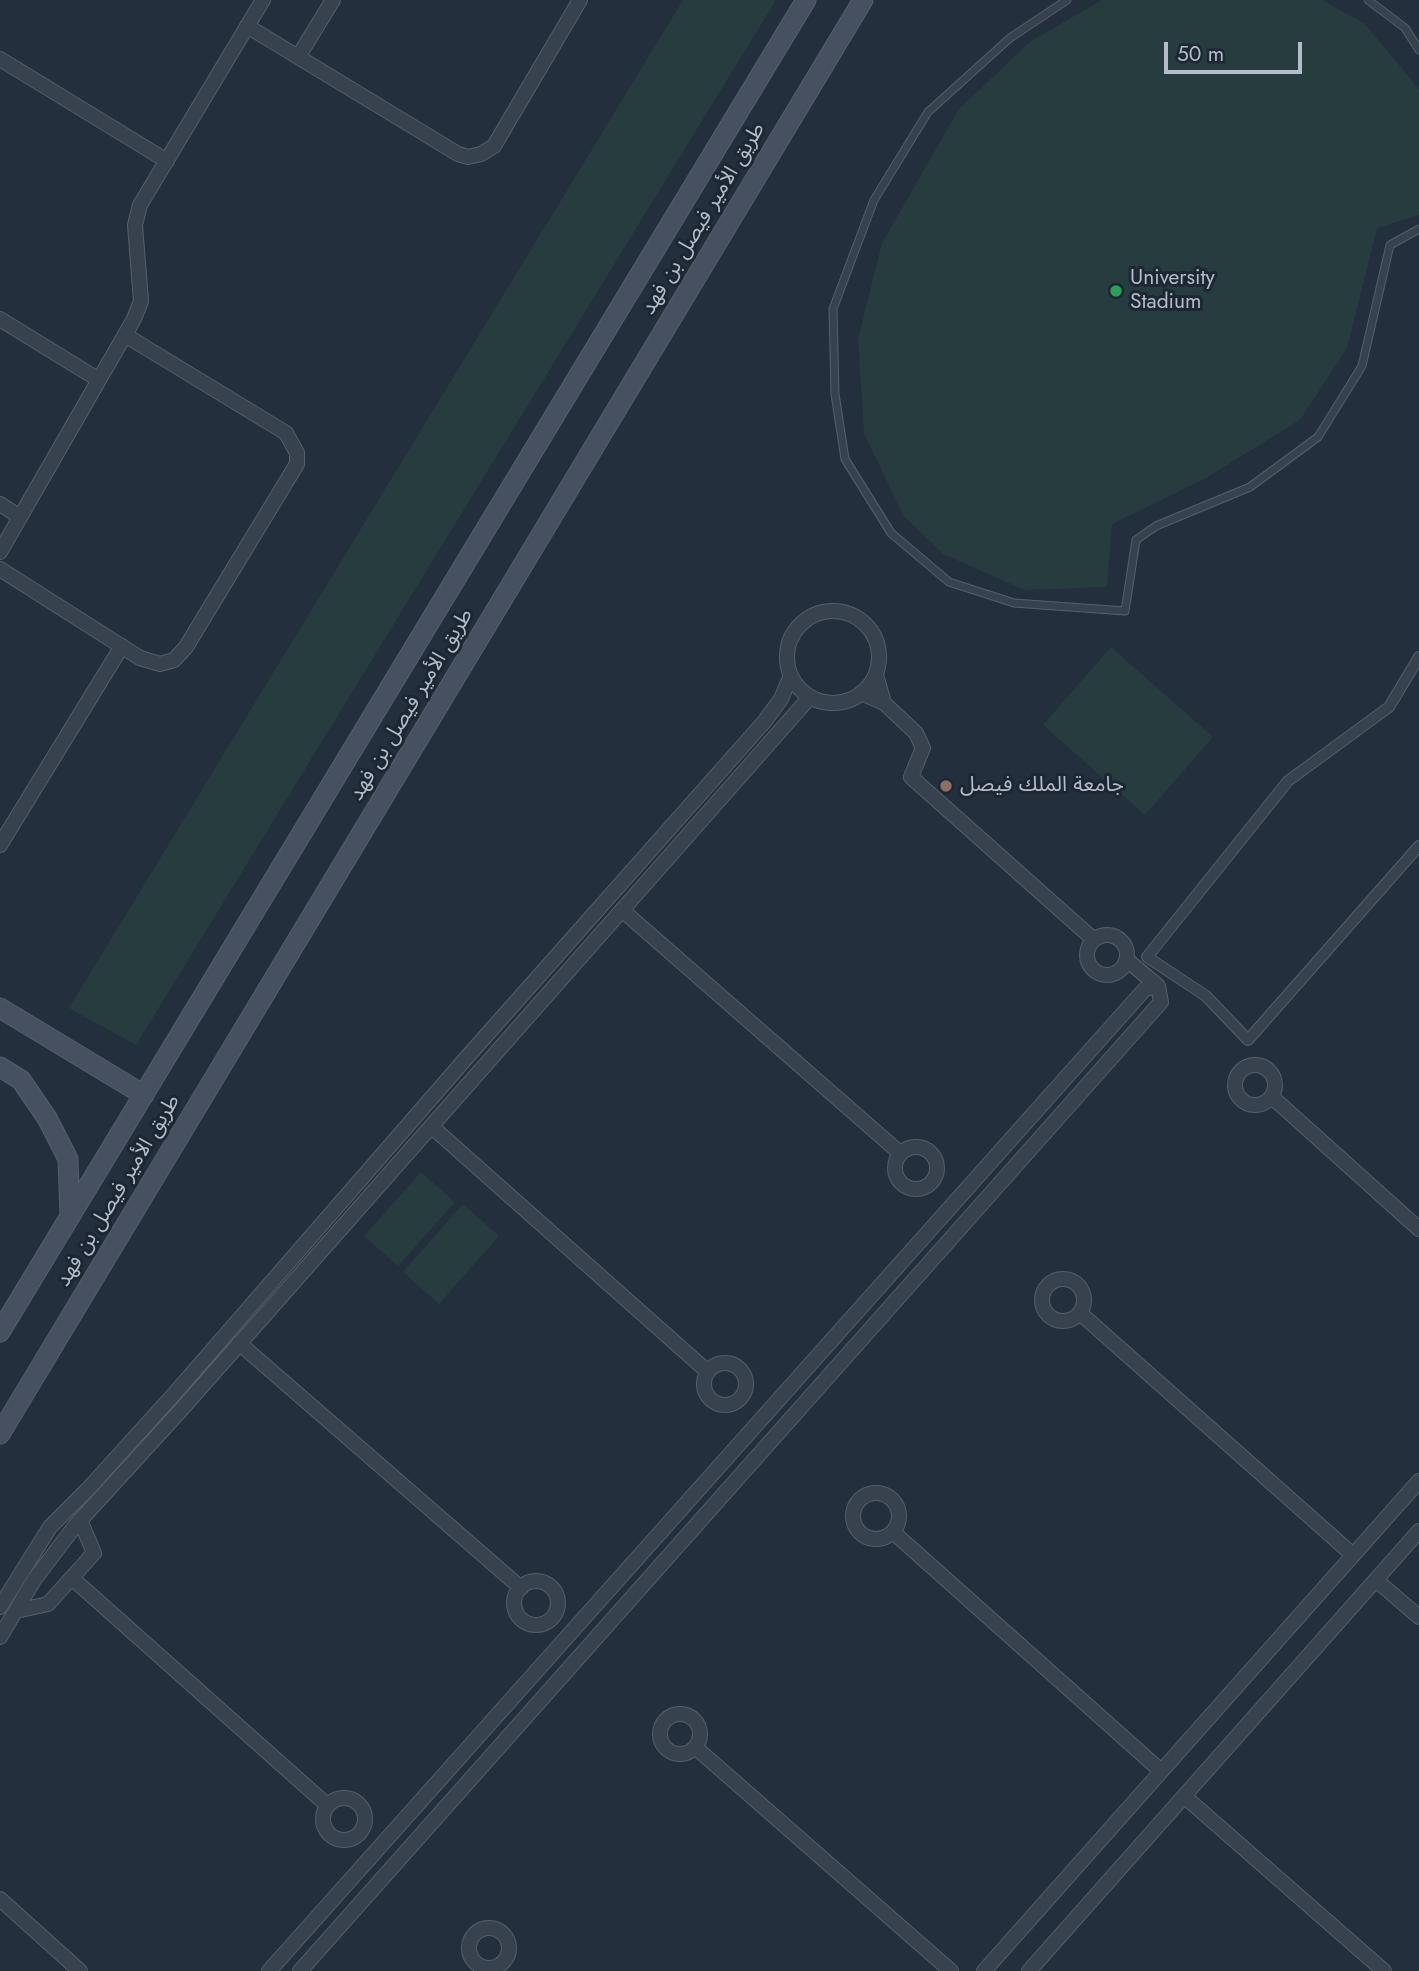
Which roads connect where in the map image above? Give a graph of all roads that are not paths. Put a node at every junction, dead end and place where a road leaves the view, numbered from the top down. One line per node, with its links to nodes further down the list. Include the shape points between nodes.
1 (263, 0): 8 (street)
2 (580, 0): 10 (street, via 494,146 468,157)
3 (806, 0): 36 (main road, طريق الأمير فيصل بن فهد)
4 (863, 0): 46 (main road, طريق الأمير فيصل بن فهد)
5 (1067, 0): 13 (lane, via 1010,38 928,112 874,200 833,309 835,394 845,459 891,533 949,582 1014,603 1125,611 1136,540 1156,526 1251,487 1318,437 1362,366 1391,245)
6 (1368, 0): 9 (lane, via 1405,28)
7 (328, 2): 10 (street)
8 (247, 26): 10 (street); 12 (street)
9 (1419, 50)
10 (298, 57)
11 (0, 59): 12 (street)
12 (167, 161): 15 (street, via 140,205 135,225 141,301)
13 (1419, 229)
14 (0, 319): 16 (street)
15 (125, 335): 16 (street); 21 (street, via 286,433 297,453 297,464 174,660 160,664)
16 (99, 380): 18 (street)
17 (0, 504): 18 (street)
18 (20, 516): 19 (street)
19 (0, 552)
20 (0, 569): 21 (street)
21 (122, 646): 28 (street)
22 (1419, 657): 29 (street, via 1388,707 1287,782 1147,957 1206,996 1248,1040)
23 (791, 675): 24 (street, via 787,660 794,632 804,621 831,611 860,620 871,631 879,660); 26 (street); 55 (street, via 764,722 175,1393 50,1527)
24 (876, 675): 25 (street); 27 (street)
25 (861, 693): 26 (street, via 840,702); 27 (street)
26 (810, 697): 30 (street)
27 (884, 703): 31 (street, via 916,733 923,748 911,777)
28 (0, 845)
29 (1419, 846)
30 (622, 910): 38 (street); 39 (street)
31 (1093, 939): 32 (street, via 1105,934 1118,937 1126,947); 32 (street, via 1087,952 1094,971 1114,974)
32 (1127, 960): 33 (street)
33 (1152, 987): 66 (street); 67 (street, via 1161,1002)
34 (0, 1008): 36 (main road)
35 (0, 1067): 40 (main road, via 21,1080 68,1159)
36 (144, 1095): 40 (main road, طريق الأمير فيصل بن فهد)
37 (1272, 1097): 41 (street)
38 (431, 1126): 44 (street); 45 (street)
39 (901, 1153)
40 (70, 1217): 43 (main road, طريق الأمير فيصل بن فهد)
41 (1419, 1229)
42 (1080, 1313): 51 (street)
43 (0, 1332)
44 (239, 1343): 48 (street); 54 (street)
45 (708, 1372)
46 (0, 1434)
47 (1419, 1481): 51 (street)
48 (80, 1520): 52 (street, via 94,1553); 56 (street)
49 (1419, 1531): 53 (street)
50 (893, 1532): 60 (street)
51 (1353, 1555): 60 (street)
52 (73, 1578): 56 (street, via 48,1604); 62 (street)
53 (1376, 1580): 57 (street); 61 (street)
54 (521, 1588)
55 (0, 1607)
56 (16, 1611): 58 (street)
57 (1419, 1617)
58 (0, 1637)
59 (695, 1747): 69 (street)
60 (1161, 1771): 70 (street)
61 (1184, 1796): 71 (street); 72 (street)
62 (327, 1805)
63 (0, 1899): 65 (street)
64 (505, 1961): 68 (street)
65 (79, 1971)
66 (269, 1971)
67 (300, 1971)
68 (516, 1971)
69 (951, 1971)
70 (984, 1971)
71 (1029, 1971)
72 (1384, 1971)

